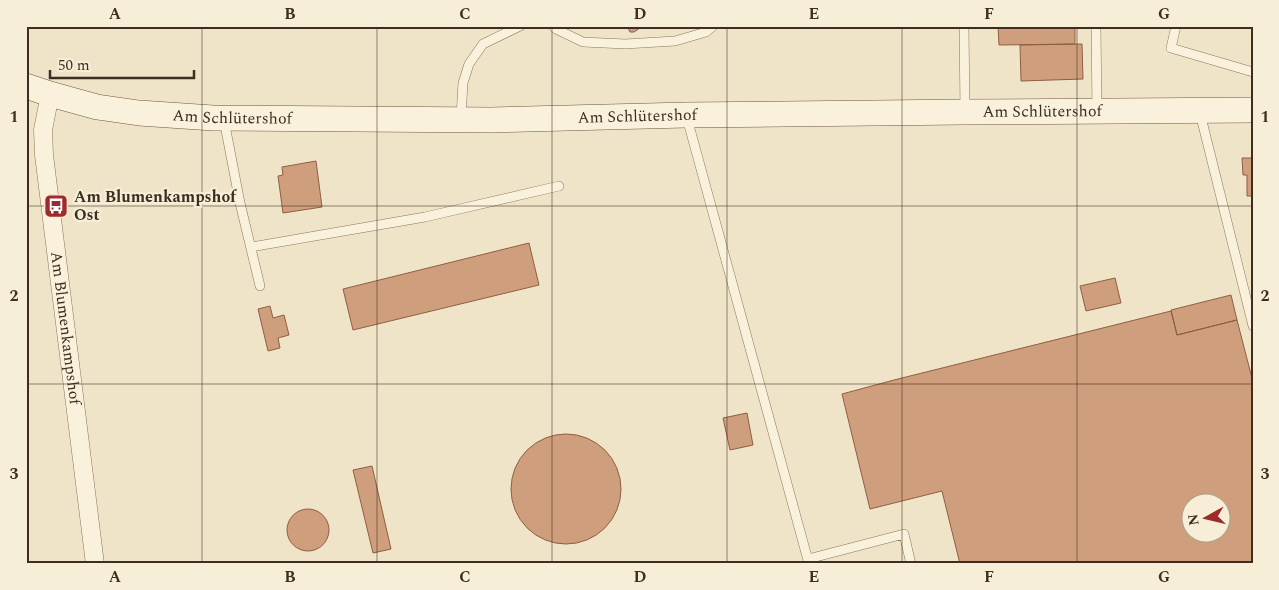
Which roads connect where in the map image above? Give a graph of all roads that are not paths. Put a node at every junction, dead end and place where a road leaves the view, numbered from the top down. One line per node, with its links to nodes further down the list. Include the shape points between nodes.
1 (520, 26): 16 (lane, via 483,44 469,64 463,83)
2 (553, 26): 3 (lane, via 583,42 625,44 675,41 706,32)
3 (713, 26)
4 (964, 26): 13 (lane)
5 (1096, 26): 12 (lane)
6 (1176, 26): 7 (lane, via 1171,48)
7 (1253, 72)
8 (26, 86): 9 (street, Am Schlütershof)
9 (50, 94): 15 (street, Am Schlütershof, via 97,107 139,113); 22 (street, Am Blumenkampshof, via 43,130 44,155)
10 (1199, 110): 11 (street, Am Schlütershof); 12 (street, Am Schlütershof); 20 (lane)
11 (1253, 110)
12 (1097, 111): 13 (street, Am Schlütershof)
13 (965, 112): 14 (street, Am Schlütershof)
14 (686, 115): 16 (street, Am Schlütershof); 21 (lane)
15 (224, 118): 16 (street, Am Schlütershof); 18 (lane)
16 (460, 120)
17 (559, 186): 18 (lane, via 425,217)
18 (251, 247): 19 (lane)
19 (260, 286)
20 (1253, 326)
21 (808, 561): 23 (lane, via 904,534)
22 (95, 564)
23 (911, 564)

